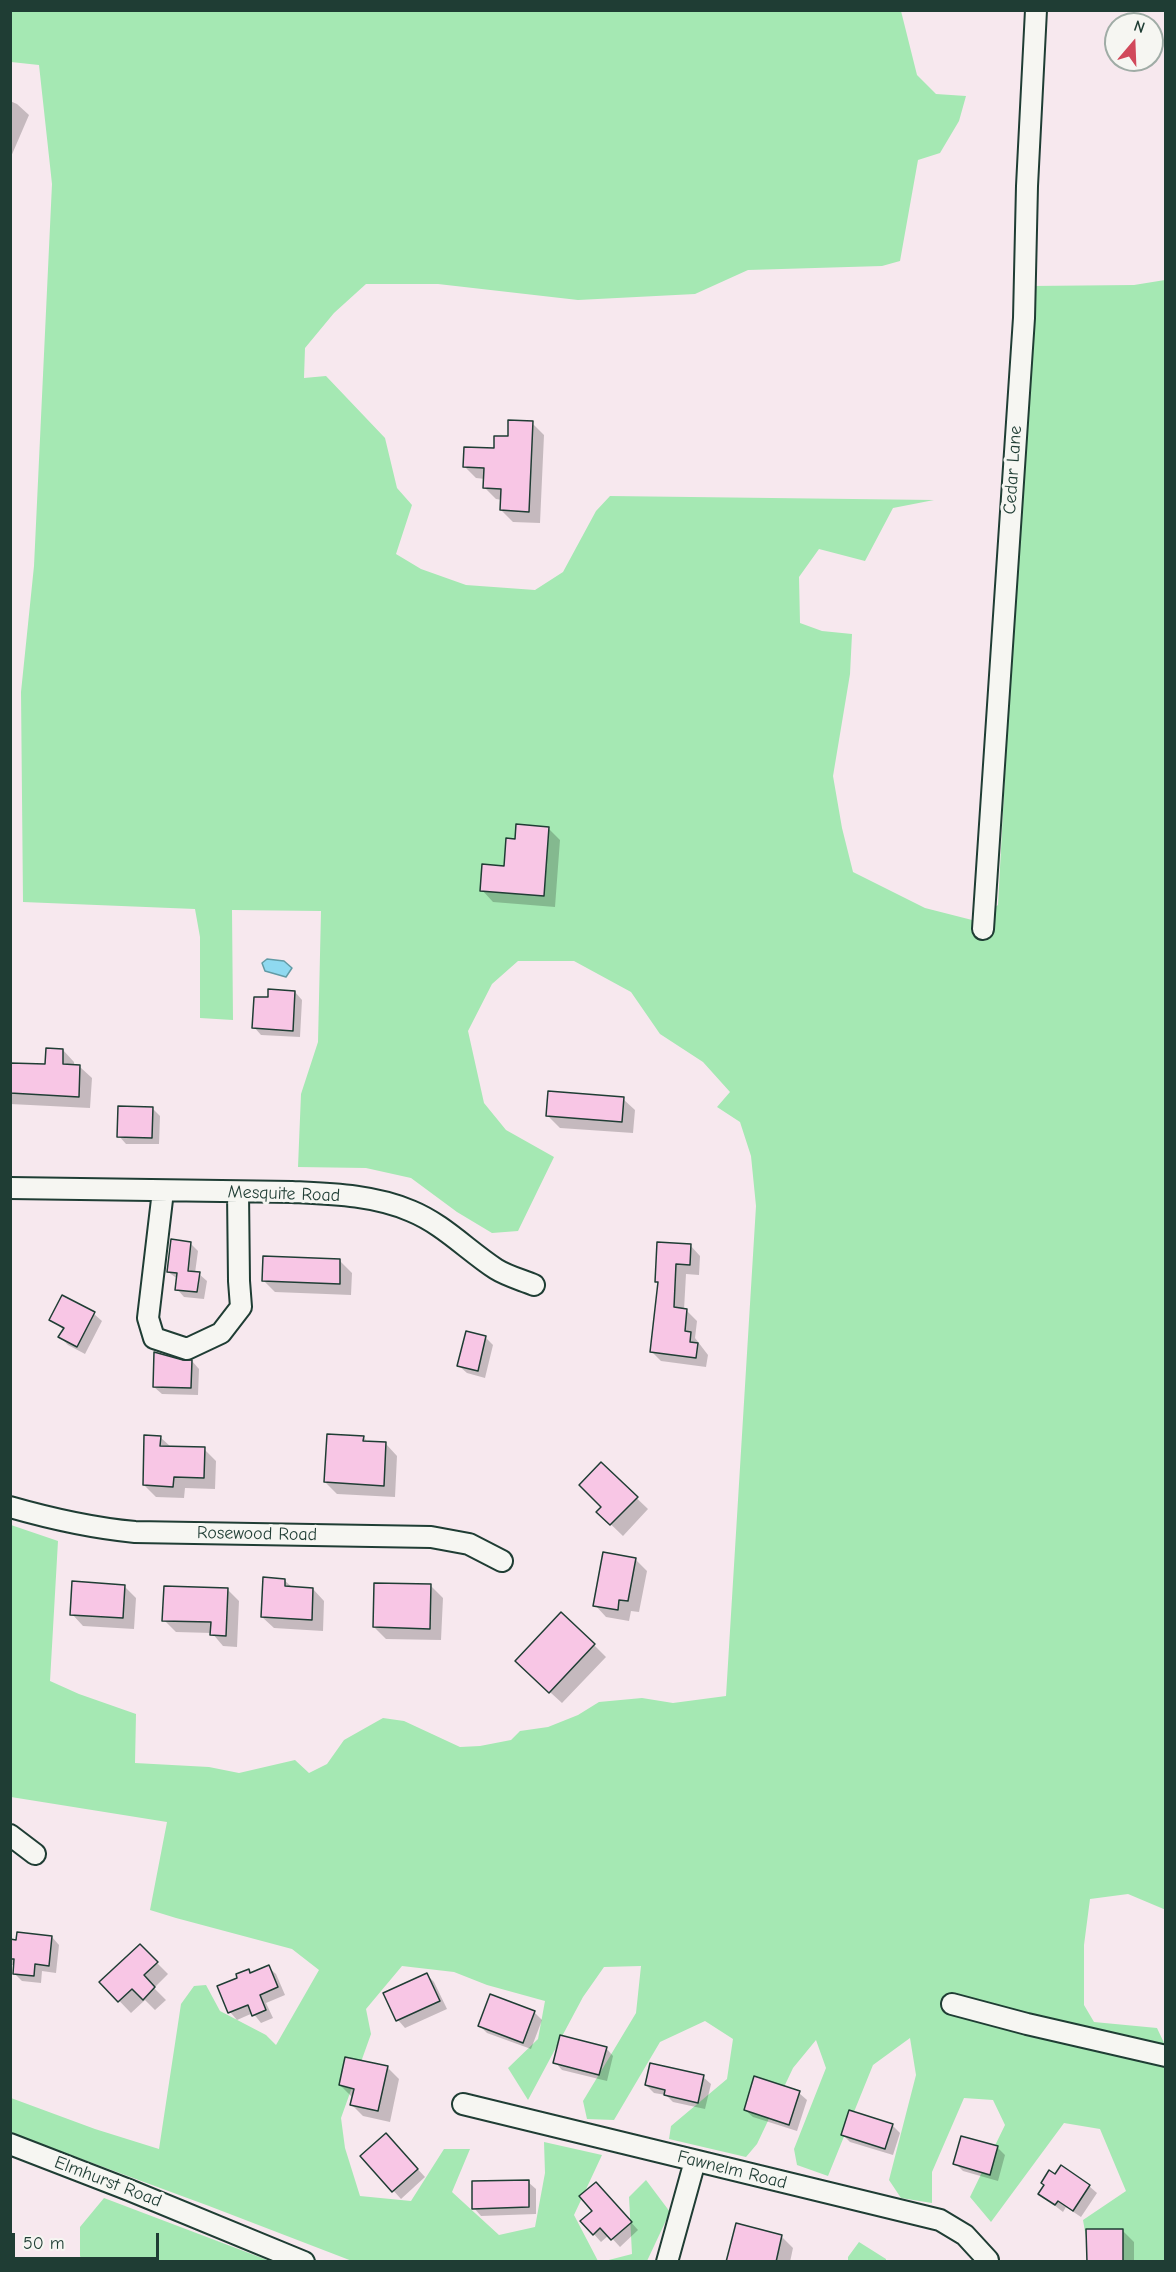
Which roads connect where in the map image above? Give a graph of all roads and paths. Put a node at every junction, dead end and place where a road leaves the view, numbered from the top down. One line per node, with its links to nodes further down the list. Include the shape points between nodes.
1 (1036, 10): 2 (street, Cedar Lane, via 1026,186 1024,318)
2 (983, 929)
3 (10, 1188): 4 (street, Mesquite Road)
4 (163, 1191): 5 (street, Mesquite Road); 5 (street, via 148,1318 154,1338 187,1349 221,1333 241,1307)
5 (238, 1192): 6 (street, Mesquite Road, via 334,1194 376,1200 412,1211 498,1270)
6 (534, 1285)
7 (10, 1507): 8 (street, Rosewood Road, via 79,1525 135,1532 431,1537 468,1544)
8 (502, 1562)
9 (10, 1835): 10 (street)
10 (35, 1854)
11 (952, 2004): 12 (street)
12 (1166, 2056)
13 (463, 2104): 15 (street, Fawnelm Road)
14 (10, 2145): 17 (street, Elmhurst Road)
15 (694, 2161): 16 (street, Fawnelm Road, via 940,2220 965,2235); 18 (street)
16 (988, 2260)
17 (304, 2262)
18 (667, 2262)

